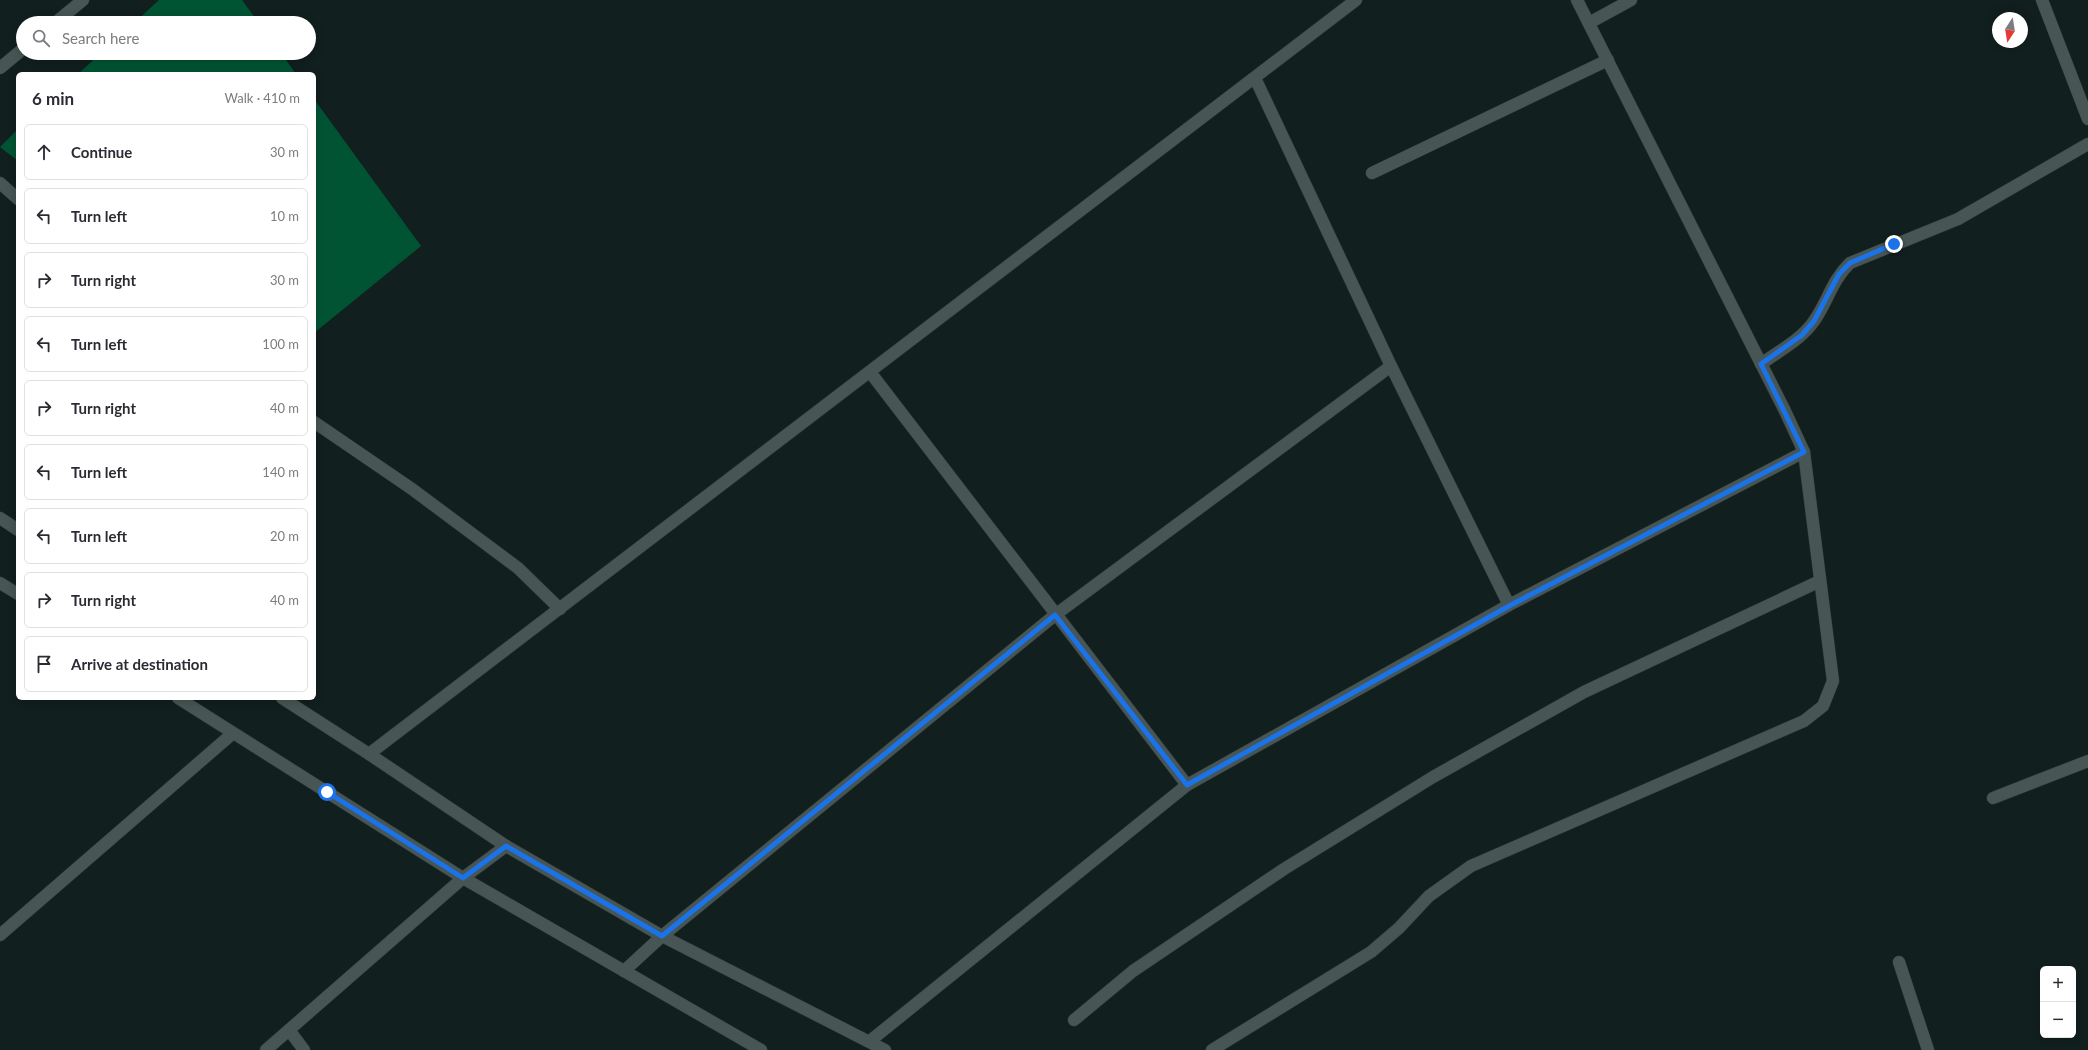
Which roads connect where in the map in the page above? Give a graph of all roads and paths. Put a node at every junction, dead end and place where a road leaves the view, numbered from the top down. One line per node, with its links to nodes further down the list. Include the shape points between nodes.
1 (83, 0): 6 (street)
2 (1356, 0): 11 (street)
3 (1577, 0): 7 (street)
4 (1631, 0): 7 (street)
5 (2042, 0): 12 (street)
6 (64, 16)
7 (1589, 23): 9 (street)
8 (16, 55): 10 (street)
9 (1608, 60): 14 (street); 17 (street)
10 (0, 68)
11 (1255, 78): 18 (street); 19 (street)
12 (2088, 119)
13 (2088, 144): 17 (street, via 1958,219 1850,263 1839,274 1814,321 1802,335)
14 (1372, 173)
15 (0, 183): 16 (street)
16 (16, 197)
17 (1761, 364): 21 (street)
18 (1391, 366): 27 (street); 29 (street)
19 (870, 372): 28 (street); 29 (street)
20 (316, 423): 28 (street, via 412,489 518,568)
21 (1804, 452): 24 (street); 27 (street)
22 (0, 518): 23 (street)
23 (16, 529)
24 (1820, 581): 43 (street, via 1584,692 1433,777 1284,869 1133,971); 50 (street, via 1833,681 1823,706 1804,721 1471,866 1430,896 1400,928 1371,952)
25 (0, 583): 26 (street)
26 (16, 593)
27 (1509, 606): 35 (street)
28 (560, 608): 33 (street)
29 (1055, 615): 35 (street); 40 (street)
30 (181, 700): 32 (street)
31 (285, 700): 33 (street)
32 (232, 734): 38 (street); 39 (street)
33 (369, 754): 37 (street)
34 (2088, 761): 36 (street)
35 (1187, 785): 45 (street)
36 (1993, 798)
37 (506, 846): 38 (street); 40 (street)
38 (463, 878): 42 (street); 44 (street)
39 (0, 935)
40 (662, 936): 42 (street); 45 (street)
41 (1899, 962): 51 (street)
42 (624, 971): 48 (street)
43 (1074, 1020)
44 (289, 1030): 46 (street); 47 (street)
45 (870, 1041): 49 (street)
46 (266, 1050)
47 (304, 1050)
48 (762, 1050)
49 (886, 1050)
50 (1212, 1050)
51 (1928, 1050)

